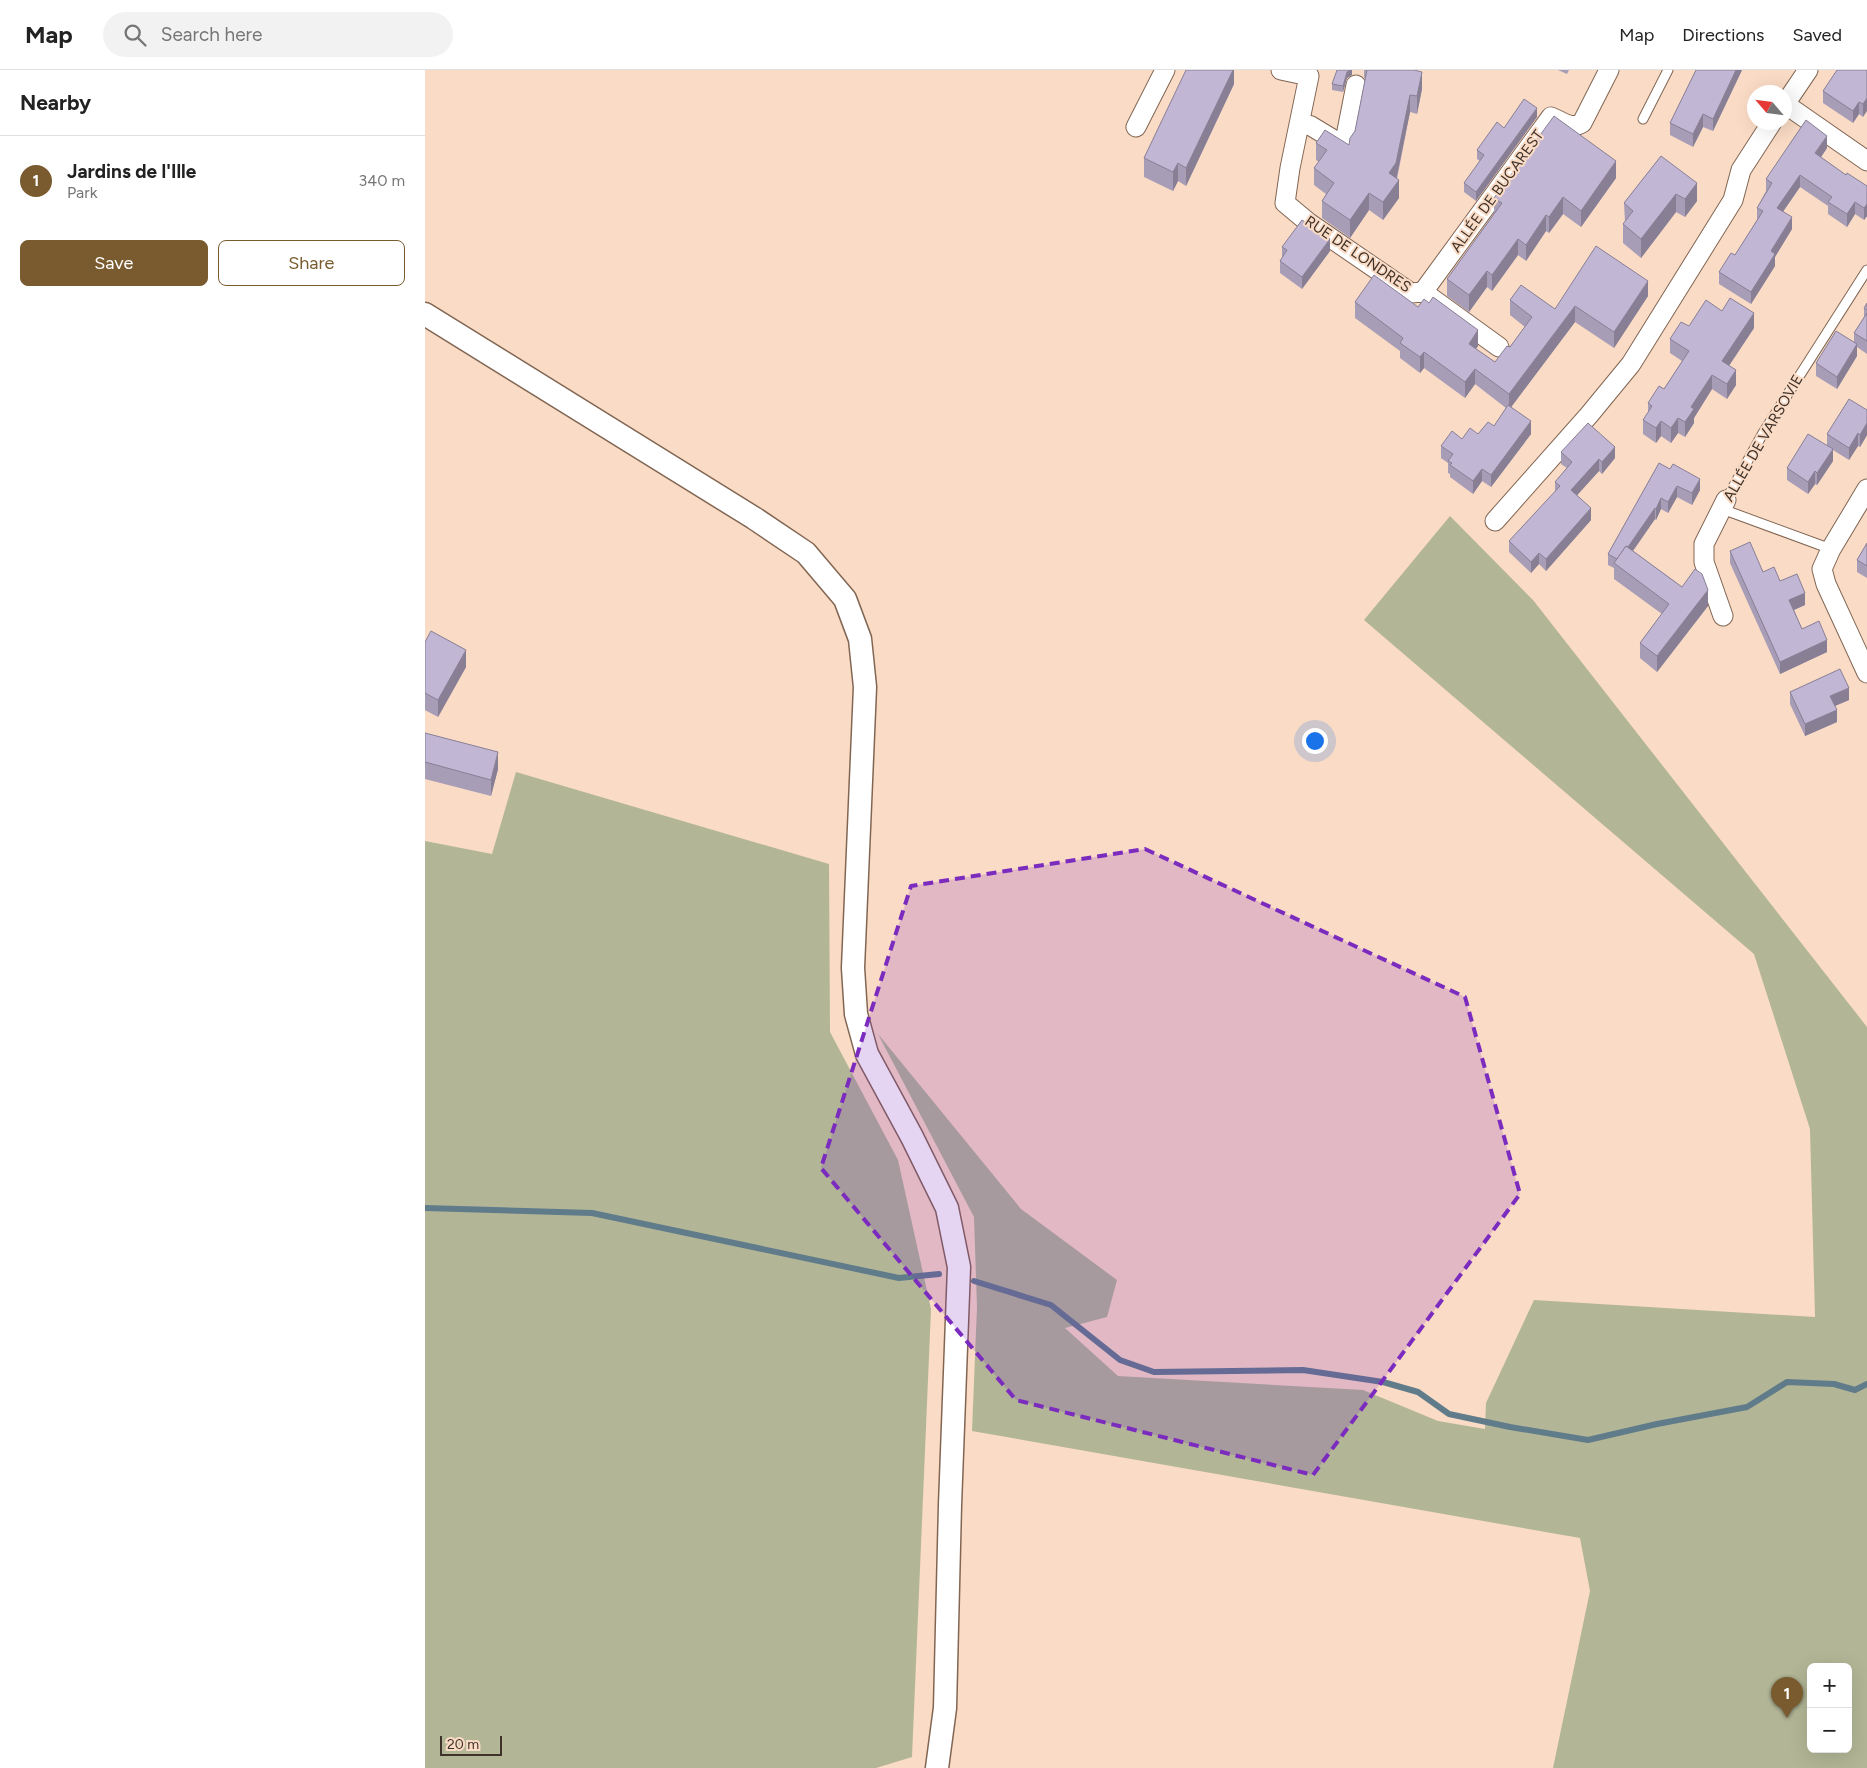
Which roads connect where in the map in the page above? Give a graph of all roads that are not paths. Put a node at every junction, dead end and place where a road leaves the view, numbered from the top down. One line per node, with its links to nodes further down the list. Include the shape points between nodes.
1 (1165, 70): 11 (street)
2 (1281, 70): 10 (street, RUE DE LONDRES, via 1309,76)
3 (1609, 70): 15 (street, ALLÉE DE BUCAREST, via 1582,123 1568,125 1551,117)
4 (1668, 70): 9 (lane)
5 (1799, 72): 7 (street)
6 (1356, 85): 10 (street, via 1344,146)
7 (1792, 88)
8 (1792, 109): 13 (street)
9 (1643, 119)
10 (1300, 123): 15 (street, RUE DE LONDRES, via 1285,203 1411,293)
11 (1136, 127)
12 (1767, 130): 20 (street, via 1741,170 1733,200 1631,364)
13 (1867, 161)
14 (1867, 270): 19 (lane, ALLÉE DE VARSOVIE, via 1763,433)
15 (1423, 292): 17 (street, RUE DE LONDRES)
16 (425, 314): 24 (street, via 806,553 845,599 860,639 865,686 853,968 857,1014 867,1054 947,1208 959,1267 945,1708)
17 (1499, 347)
18 (1867, 489): 21 (street)
19 (1724, 504): 21 (lane); 22 (street, ALLÉE DE VARSOVIE, via 1703,544 1704,562)
20 (1495, 521)
21 (1831, 549): 23 (street, via 1822,569 1826,584)
22 (1723, 616)
23 (1867, 673)
24 (937, 1768)

